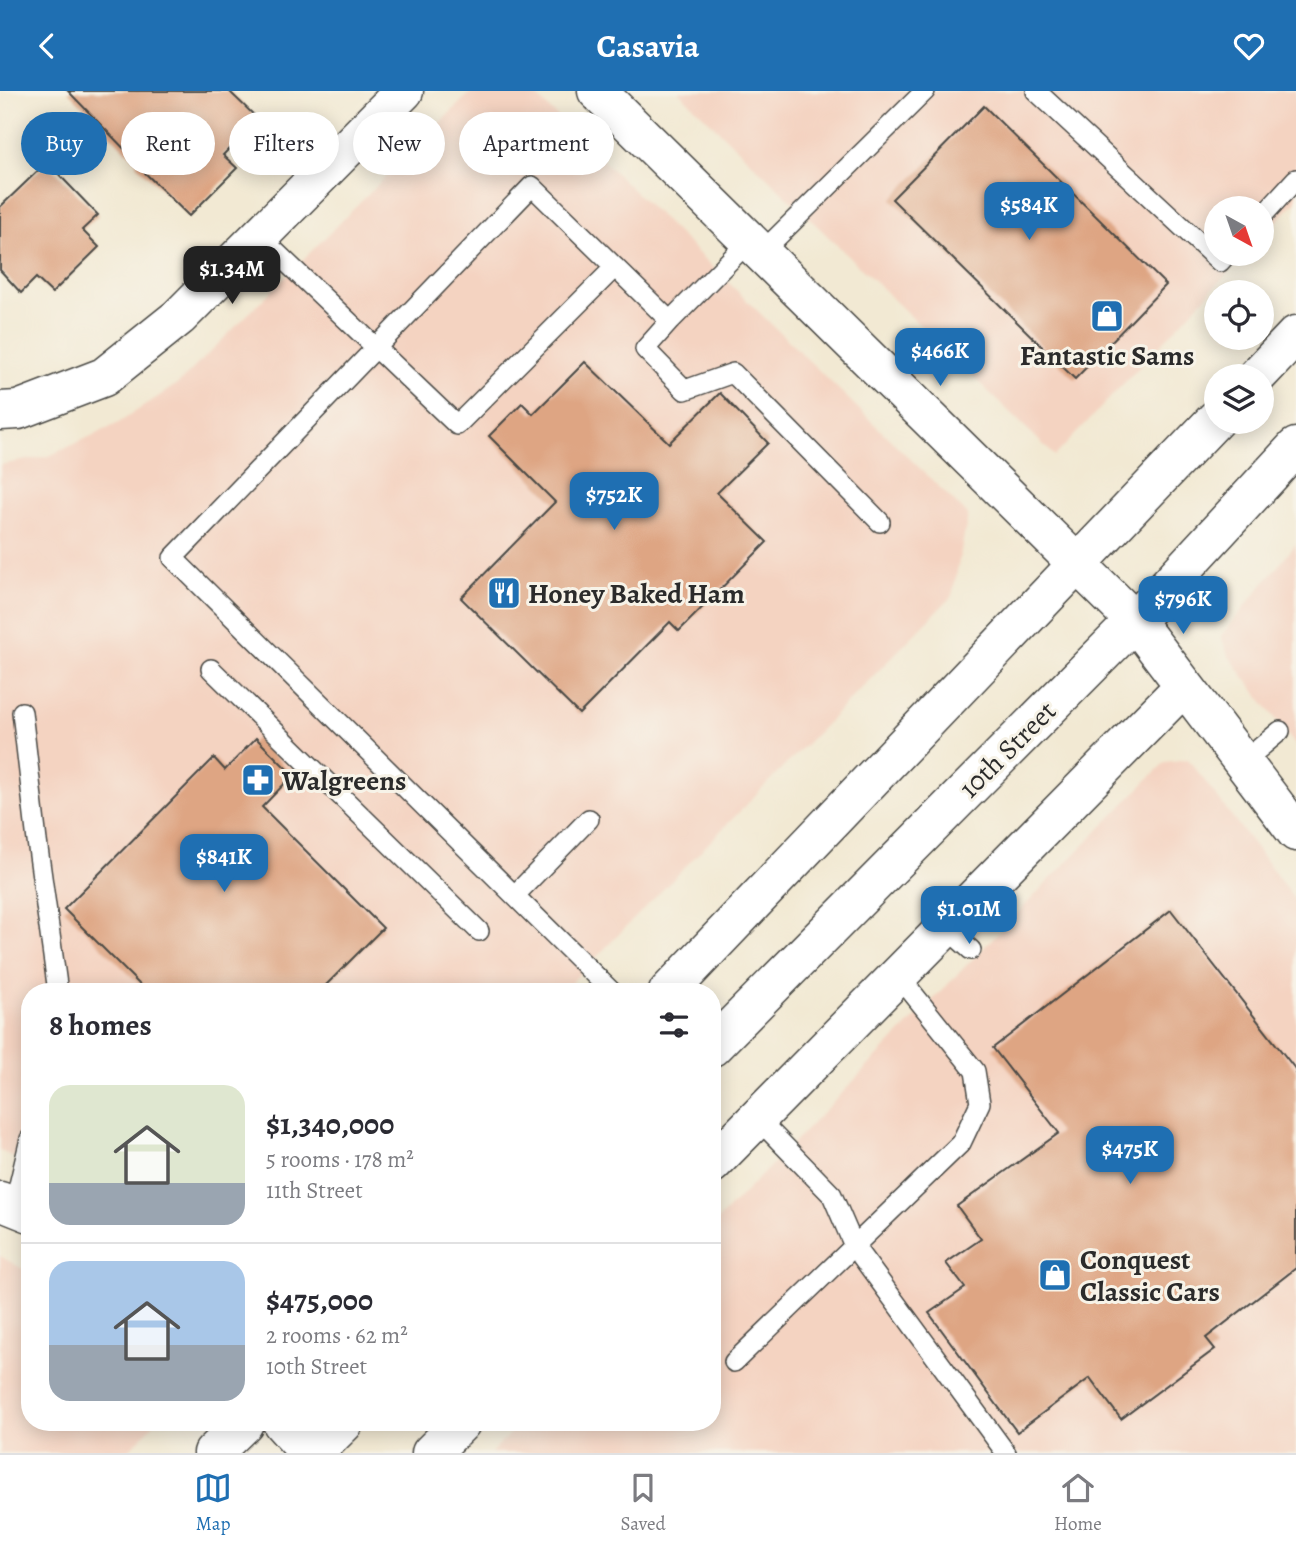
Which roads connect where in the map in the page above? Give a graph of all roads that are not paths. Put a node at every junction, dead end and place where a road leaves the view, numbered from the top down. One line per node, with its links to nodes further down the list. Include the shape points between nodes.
1 (404, 91): 7 (street)
2 (597, 91): 8 (street)
3 (925, 91): 8 (lane)
4 (1036, 91): 9 (lane)
5 (1296, 179): 6 (lane)
6 (1274, 203)
7 (260, 236): 13 (lane); 15 (street, via 179,317 104,377 18,410)
8 (755, 247): 11 (lane); 19 (street)
9 (1204, 247)
10 (615, 267): 11 (lane); 13 (lane, via 457,425); 13 (lane, via 532,186)
11 (670, 321): 18 (lane, via 645,349 685,390 733,373)
12 (1296, 335): 14 (street)
13 (376, 347): 28 (lane, via 173,558)
14 (1268, 364)
15 (0, 411)
16 (1204, 432): 19 (street)
17 (1293, 458): 20 (street, 10th Street)
18 (880, 523)
19 (1078, 565): 20 (street); 33 (street)
20 (1135, 621): 22 (street); 34 (street, 10th Street)
21 (211, 669): 29 (lane)
22 (1184, 686): 25 (street); 30 (street, via 958,939)
23 (22, 712): 31 (lane)
24 (1280, 731): 25 (lane)
25 (1243, 762): 27 (street)
26 (589, 819): 28 (lane)
27 (1296, 832)
28 (514, 895): 32 (lane)
29 (479, 931)
30 (898, 975): 35 (street); 39 (lane, via 975,1072 980,1103 961,1143)
31 (57, 983)
32 (603, 983)
33 (677, 983)
34 (721, 1038)
35 (757, 1118): 36 (street); 39 (lane, via 832,1195)
36 (721, 1155)
37 (21, 1177): 38 (lane)
38 (14, 1207)
39 (854, 1246): 40 (lane); 48 (lane)
40 (734, 1362)
41 (236, 1431): 45 (street)
42 (290, 1431): 46 (street)
43 (335, 1431): 46 (street)
44 (453, 1431): 47 (street)
45 (214, 1453)
46 (312, 1453)
47 (431, 1453)
48 (1006, 1453)

